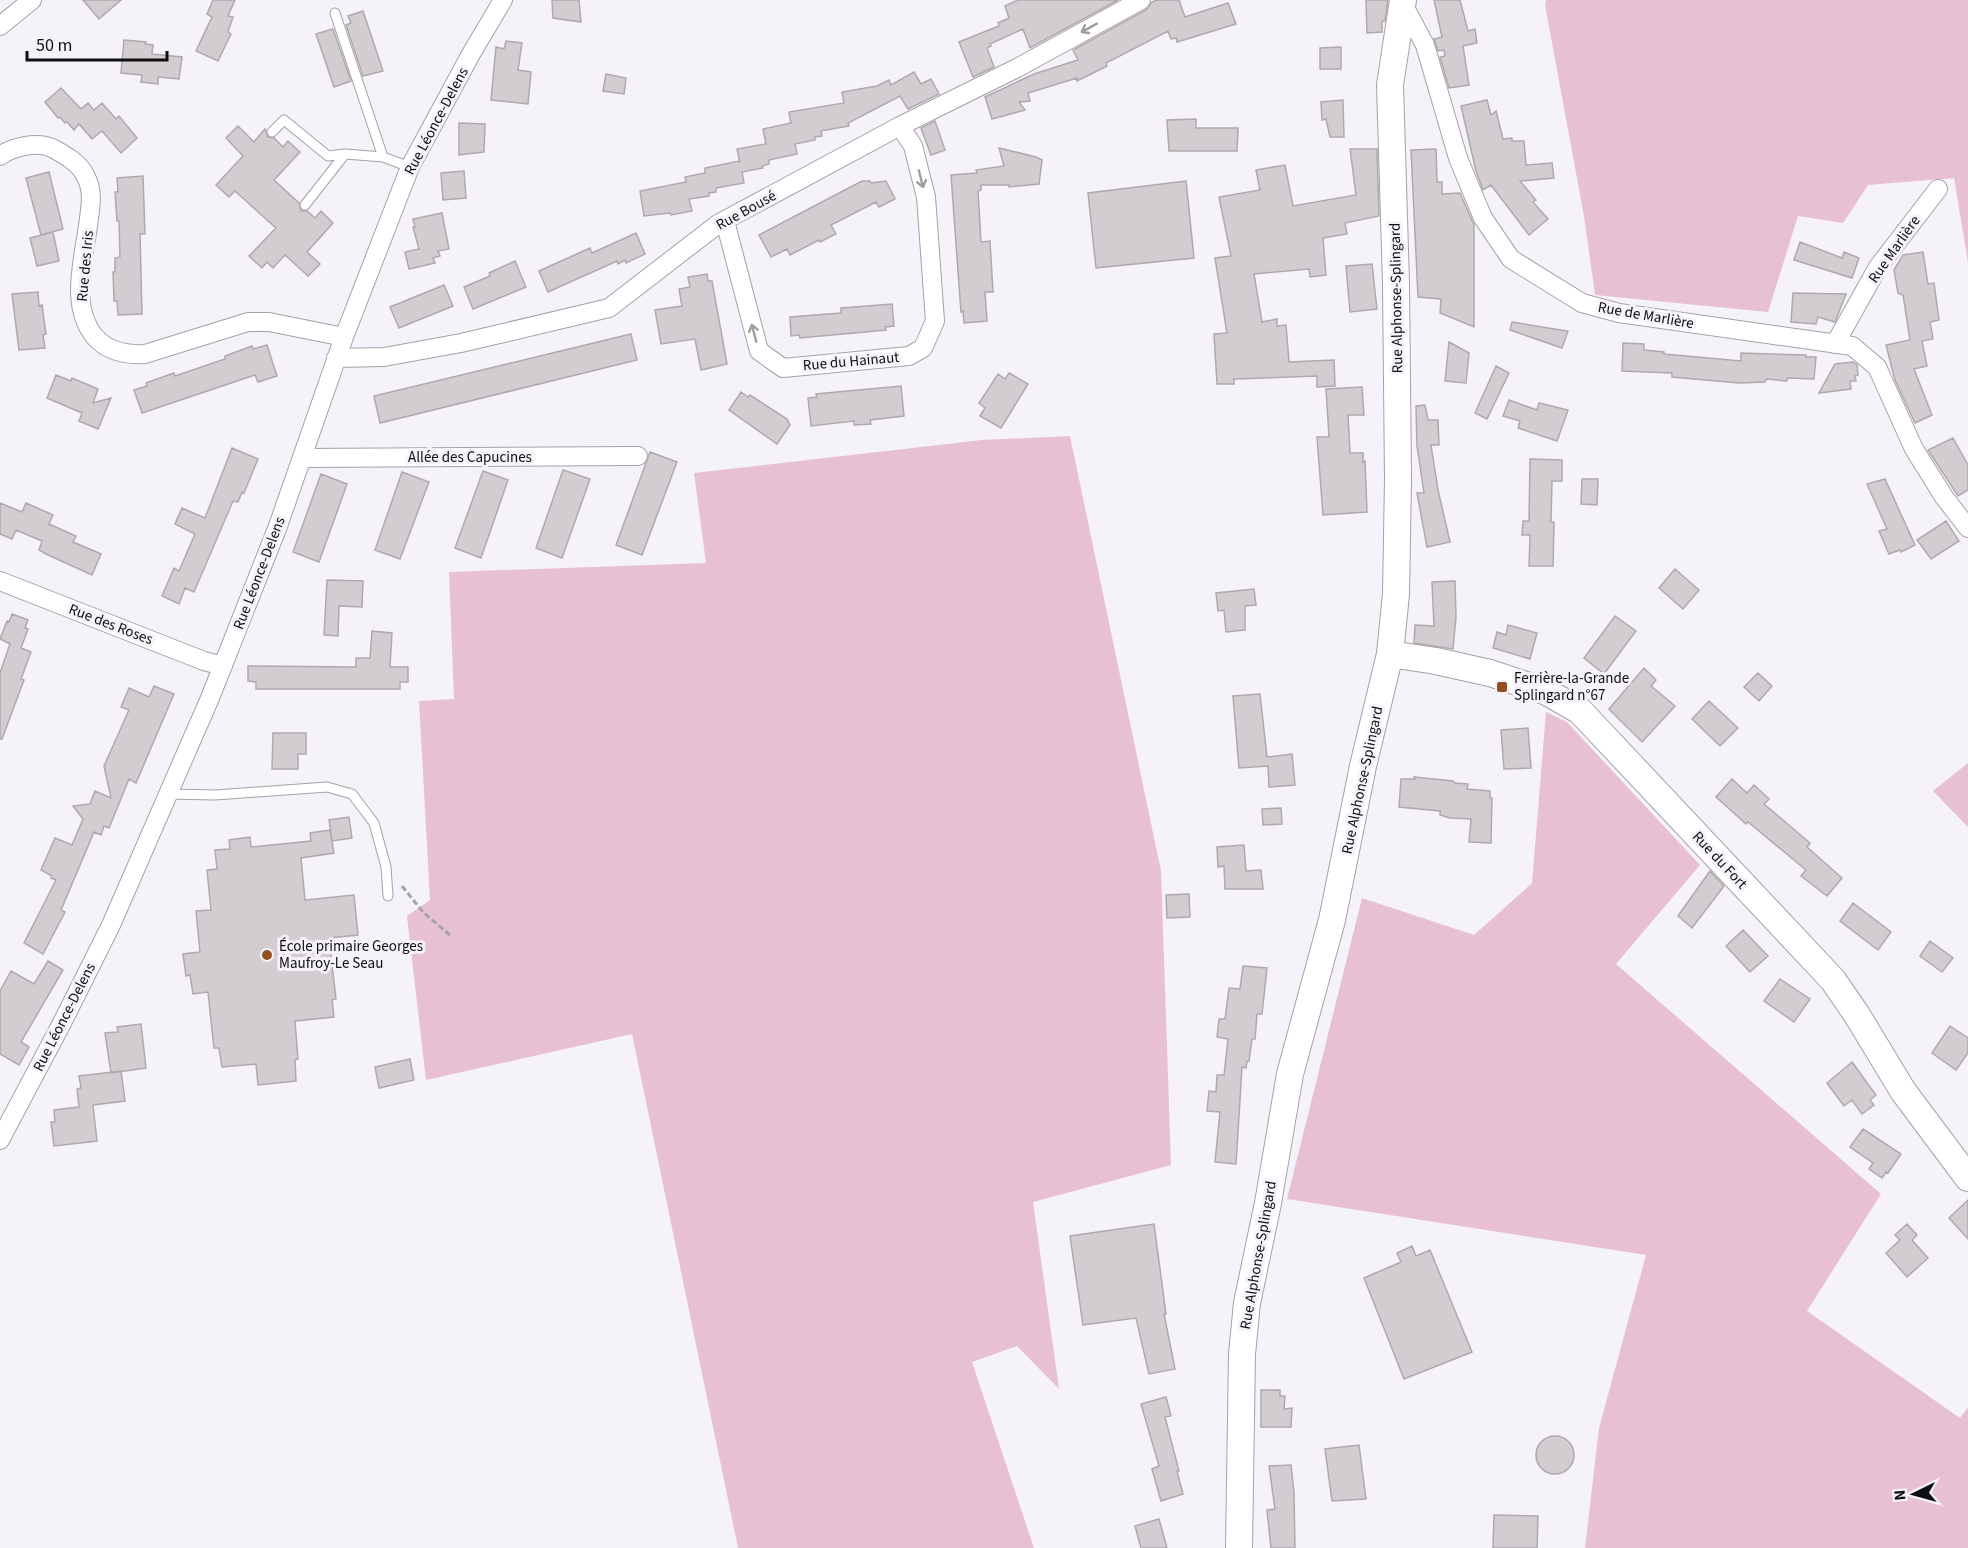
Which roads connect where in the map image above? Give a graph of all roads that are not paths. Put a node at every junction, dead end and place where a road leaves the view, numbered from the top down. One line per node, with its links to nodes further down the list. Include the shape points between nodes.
1 (32, 0): 6 (street)
2 (503, 0): 12 (street, Rue Léonce-Delens)
3 (1141, 0): 7 (street, Rue Bousé, one-way to 7)
4 (1403, 2): 17 (street, Rue de Marlière, via 1425,45 1458,158 1483,218 1511,259 1582,303 1619,313); 23 (street, Rue Alphonse-Splingard, via 1390,85 1398,479 1396,594)
5 (335, 13): 11 (lane)
6 (0, 26)
7 (900, 126): 15 (street, Rue Bousé); 15 (street, Rue du Hainaut, one-way to 15, via 914,146 926,197 935,321 923,348 909,356 783,368 759,351)
8 (272, 132): 9 (lane, via 284,120 328,156)
9 (345, 154): 11 (lane); 14 (lane)
10 (0, 156): 16 (street, Rue des Iris, via 27,145 48,146 72,159 86,177 91,197 80,303 86,325 111,350 145,354 248,322 269,322)
11 (383, 157): 12 (lane)
12 (410, 167): 16 (street, Rue Léonce-Delens)
13 (1938, 189): 17 (street, Rue Marlière, via 1878,267)
14 (305, 205)
15 (725, 221): 18 (street, Rue Bousé, via 609,308 460,344 384,357)
16 (344, 337): 18 (street, Rue Léonce-Delens)
17 (1835, 344): 21 (street, Rue de Marlière, via 1852,346 1877,367 1914,449)
18 (336, 358): 20 (street, Rue Léonce-Delens)
19 (638, 456): 20 (street, Allée des Capucines)
20 (302, 458): 24 (street, Rue Léonce-Delens)
21 (1968, 528)
22 (0, 581): 24 (street, Rue des Roses)
23 (1390, 654): 28 (street, Rue du Fort, via 1490,673 1547,692 1580,711 1833,980 1903,1091); 29 (street, Rue Alphonse-Splingard, via 1332,920 1290,1074 1247,1303 1242,1354)
24 (223, 666): 25 (street, Rue Léonce-Delens)
25 (168, 794): 26 (lane, via 215,795 327,787 352,794 374,824 386,867); 27 (street, Rue Léonce-Delens, via 111,925)
26 (388, 896)
27 (0, 1140)
28 (1968, 1178)
29 (1239, 1548)

